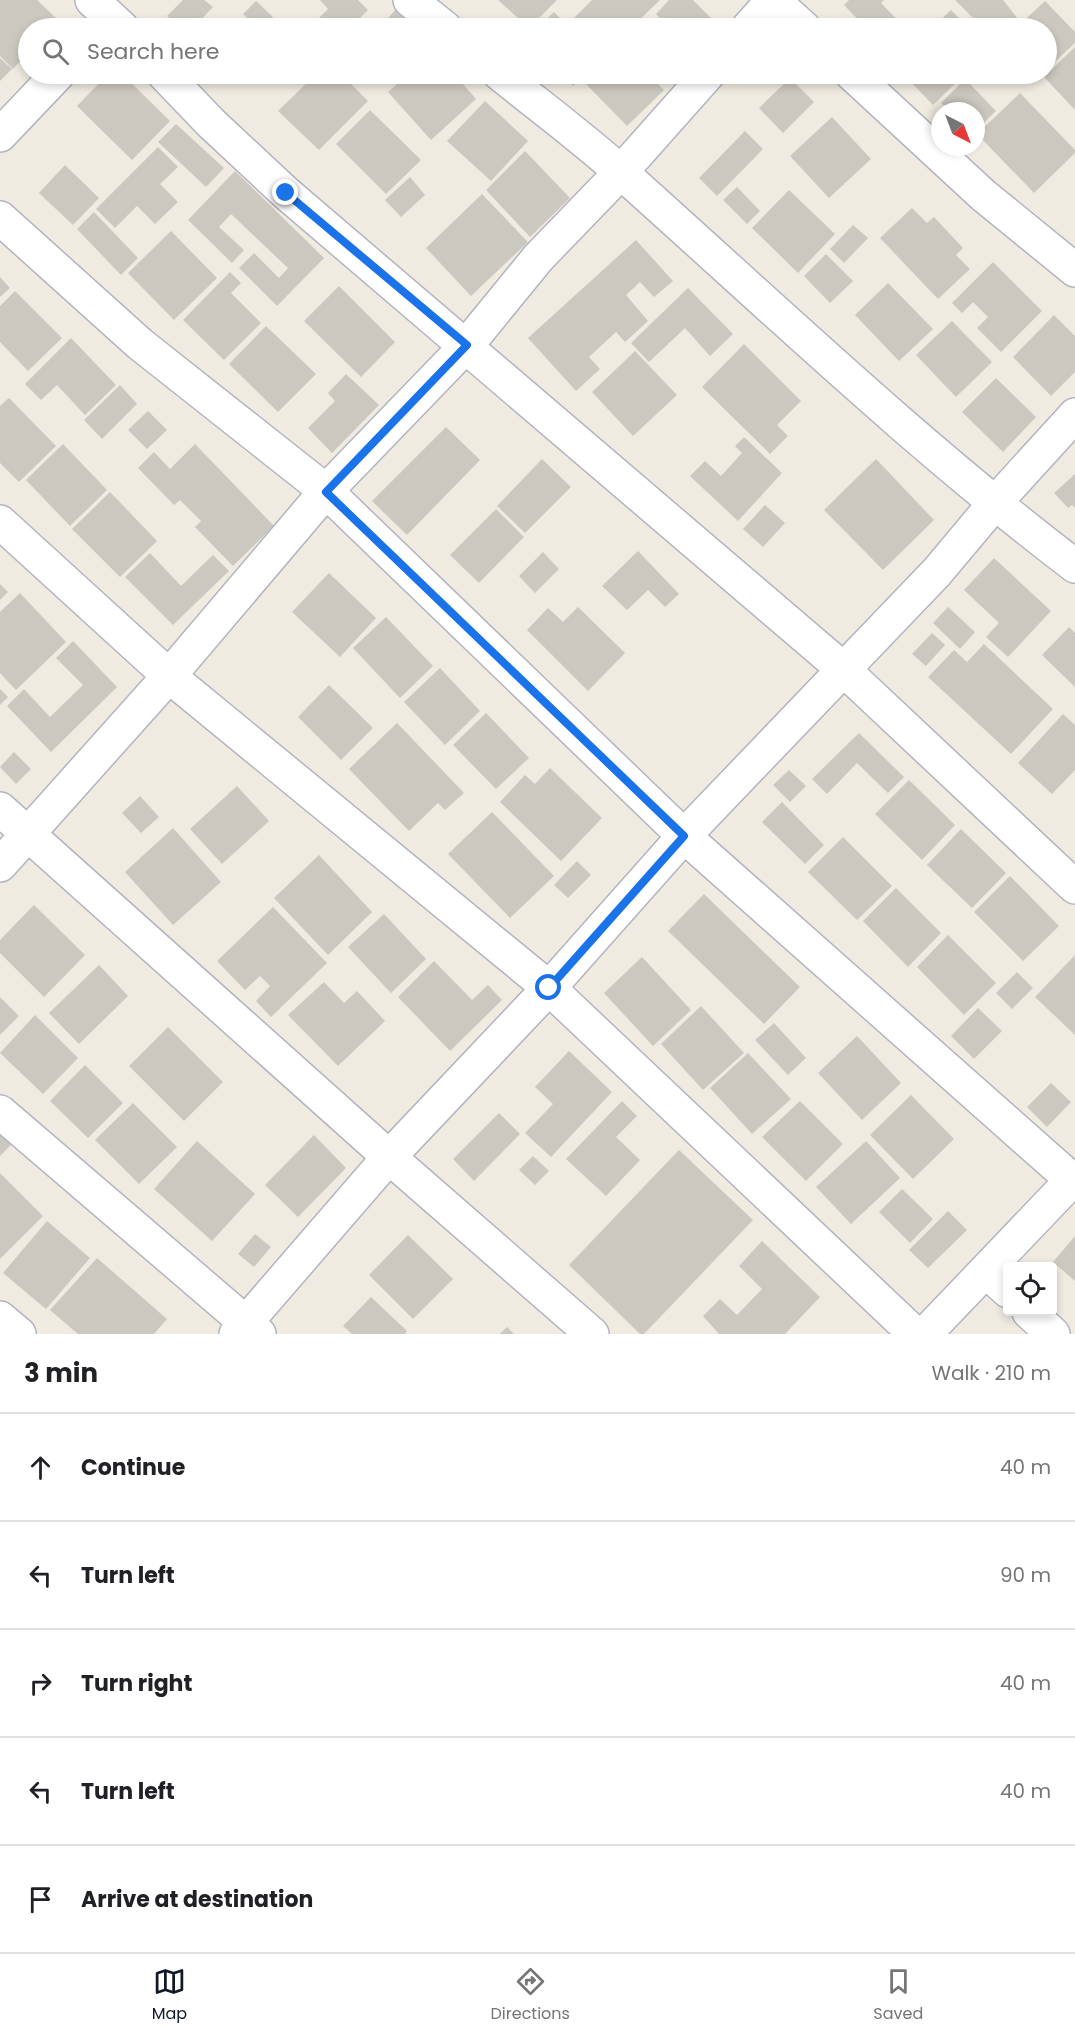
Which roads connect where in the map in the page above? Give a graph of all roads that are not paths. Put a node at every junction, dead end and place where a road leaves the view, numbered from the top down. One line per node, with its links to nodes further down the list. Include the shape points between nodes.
1 (410, 0): 3 (street)
2 (773, 0): 4 (street); 5 (street)
3 (432, 18)
4 (757, 18)
5 (793, 18)
6 (48, 84): 11 (street)
7 (174, 84): 15 (street, via 286,193)
8 (512, 84): 12 (street)
9 (699, 84): 12 (street)
10 (863, 84): 14 (street, via 983,195)
11 (0, 135)
12 (621, 172): 15 (street, via 538,258); 18 (street)
13 (0, 218): 17 (street, via 140,344)
14 (1075, 270)
15 (467, 345): 17 (street); 21 (street)
16 (1075, 415): 18 (street)
17 (326, 492): 22 (street); 25 (street)
18 (994, 504): 20 (street); 21 (street, via 936,572)
19 (0, 522): 22 (street)
20 (1075, 566)
21 (843, 669): 25 (street); 27 (street)
22 (169, 676): 24 (street); 28 (street)
23 (0, 809): 24 (street)
24 (28, 833): 26 (street); 30 (street)
25 (684, 836): 28 (street); 31 (street)
26 (0, 865)
27 (1075, 887)
28 (549, 988): 30 (street); 38 (street)
29 (0, 1112): 35 (street)
30 (389, 1157): 35 (street); 37 (street)
31 (1073, 1179): 32 (street)
32 (997, 1281): 39 (street)
33 (1034, 1316): 40 (street)
34 (0, 1318): 36 (street)
35 (247, 1330)
36 (19, 1334)
37 (592, 1334)
38 (915, 1334)
39 (925, 1334)
40 (1053, 1334)

